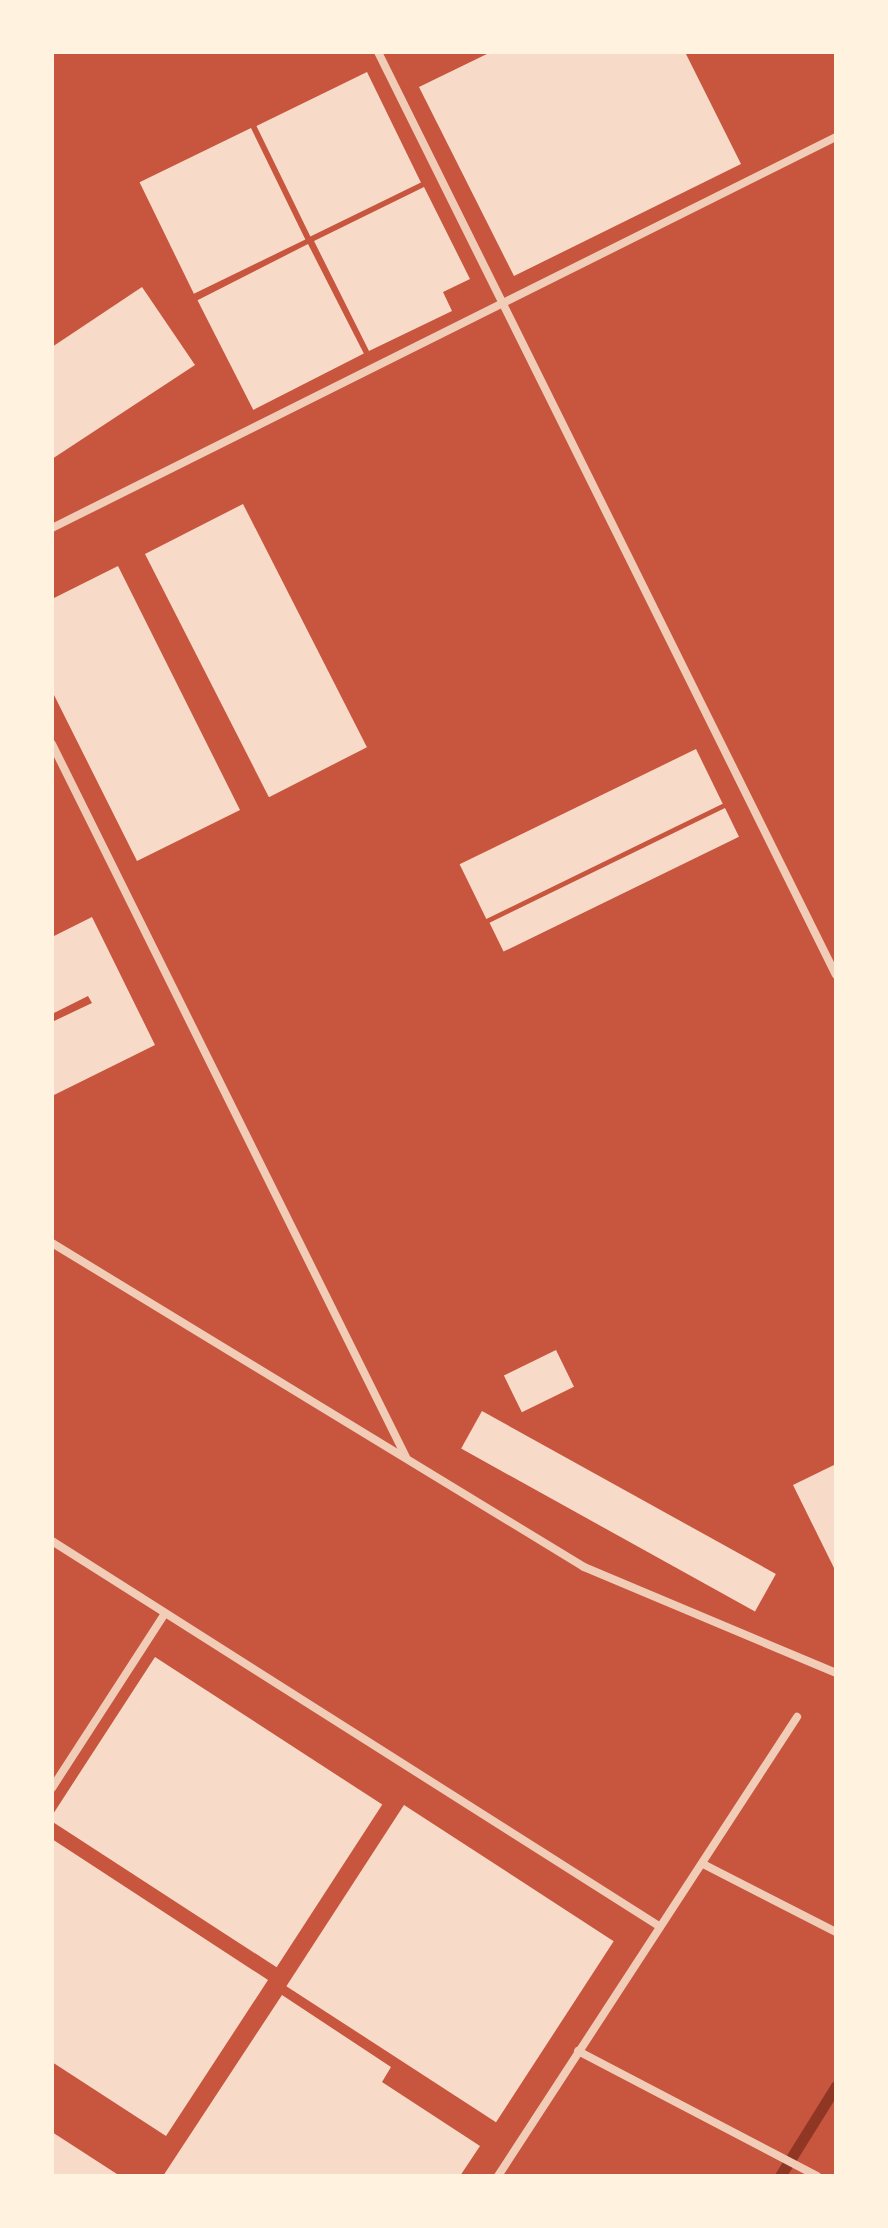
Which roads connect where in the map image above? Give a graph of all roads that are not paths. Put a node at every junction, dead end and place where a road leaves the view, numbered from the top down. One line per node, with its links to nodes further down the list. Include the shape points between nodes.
1 (378, 52): 3 (street)
2 (836, 137): 3 (street)
3 (503, 303): 4 (street); 6 (street)
4 (52, 528)
5 (52, 744): 8 (street)
6 (836, 975)
7 (52, 1243): 8 (street)
8 (406, 1457): 11 (street, via 584,1567)
9 (52, 1541): 10 (street)
10 (165, 1613): 13 (street); 15 (street)
11 (836, 1673)
12 (797, 1717): 14 (street)
13 (52, 1788)
14 (703, 1864): 15 (street); 16 (street)
15 (659, 1926): 17 (street)
16 (836, 1932)
17 (578, 2051): 18 (street); 19 (street)
18 (498, 2176)
19 (817, 2176)

